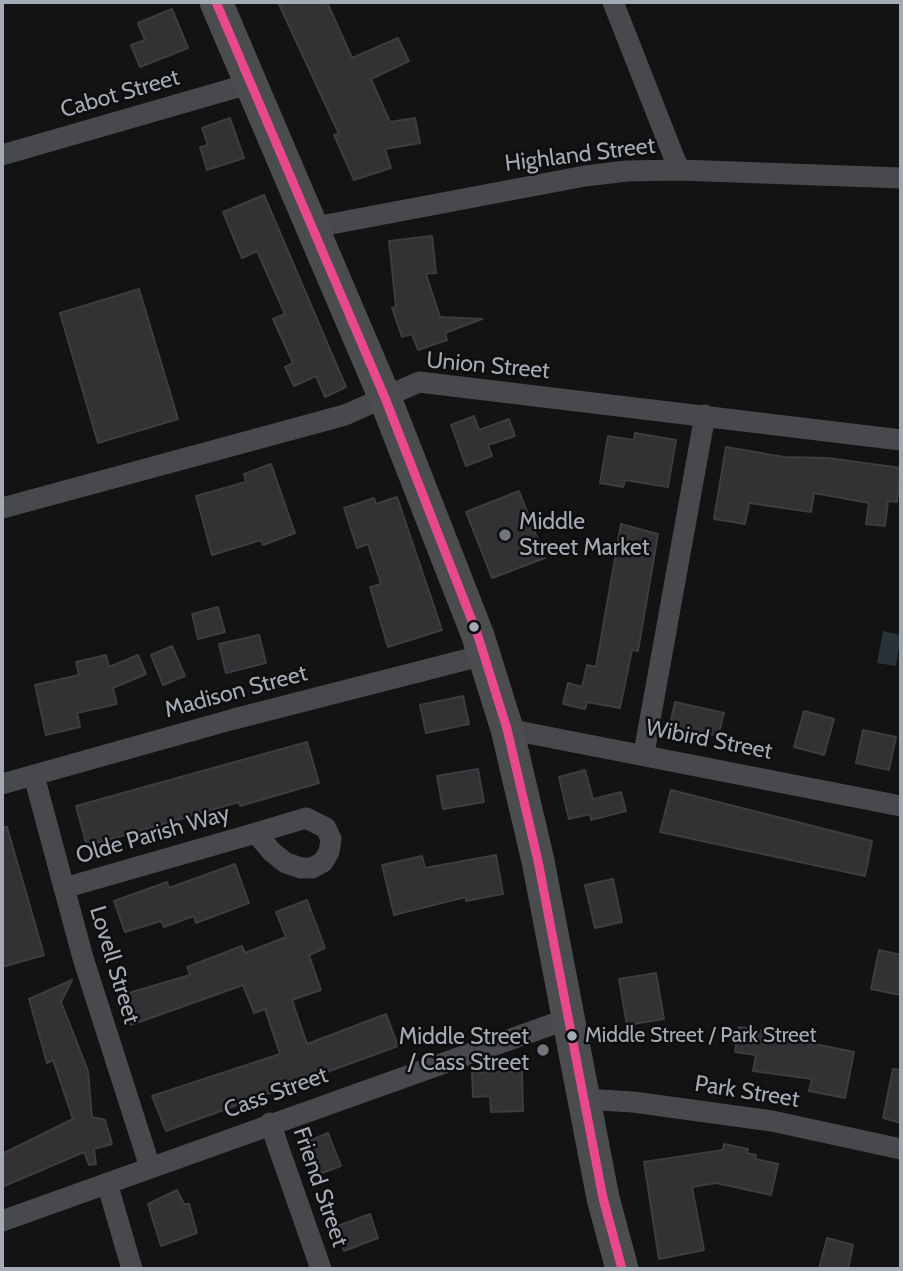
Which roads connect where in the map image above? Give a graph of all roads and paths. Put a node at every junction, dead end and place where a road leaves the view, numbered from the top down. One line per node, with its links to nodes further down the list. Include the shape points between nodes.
1 (216, 2): 3 (main road)
2 (613, 2): 5 (street)
3 (252, 83): 4 (street, Cabot Street); 7 (main road)
4 (2, 155)
5 (679, 170): 6 (street, Highland Street); 7 (street, Highland Street, via 584,176)
6 (901, 178)
7 (310, 228): 8 (main road)
8 (385, 398): 9 (street, Union Street, via 419,382); 11 (street, Union Street, via 345,415); 12 (main road)
9 (705, 415): 10 (street, Union Street); 14 (street)
10 (901, 440)
11 (2, 509)
12 (484, 655): 13 (main road); 15 (street, Madison Street)
13 (506, 729): 14 (street, Wibird Street); 20 (main road)
14 (644, 753): 17 (street, Wibird Street)
15 (34, 776): 16 (street, Madison Street); 19 (street, Lovell Street)
16 (2, 784)
17 (901, 806)
18 (257, 833): 19 (street, Olde Parish Way)
19 (64, 888): 24 (street, Lovell Street)
20 (570, 1018): 21 (main road); 22 (street, Cass Street)
21 (584, 1099): 23 (street, Park Street, via 772,1121); 29 (main road)
22 (270, 1123): 24 (street, Cass Street); 28 (street, Friend Street)
23 (901, 1149)
24 (150, 1167): 25 (street, Cass Street)
25 (107, 1183): 26 (street, Cass Street); 27 (street)
26 (2, 1221)
27 (131, 1269)
28 (321, 1269)
29 (622, 1269)

